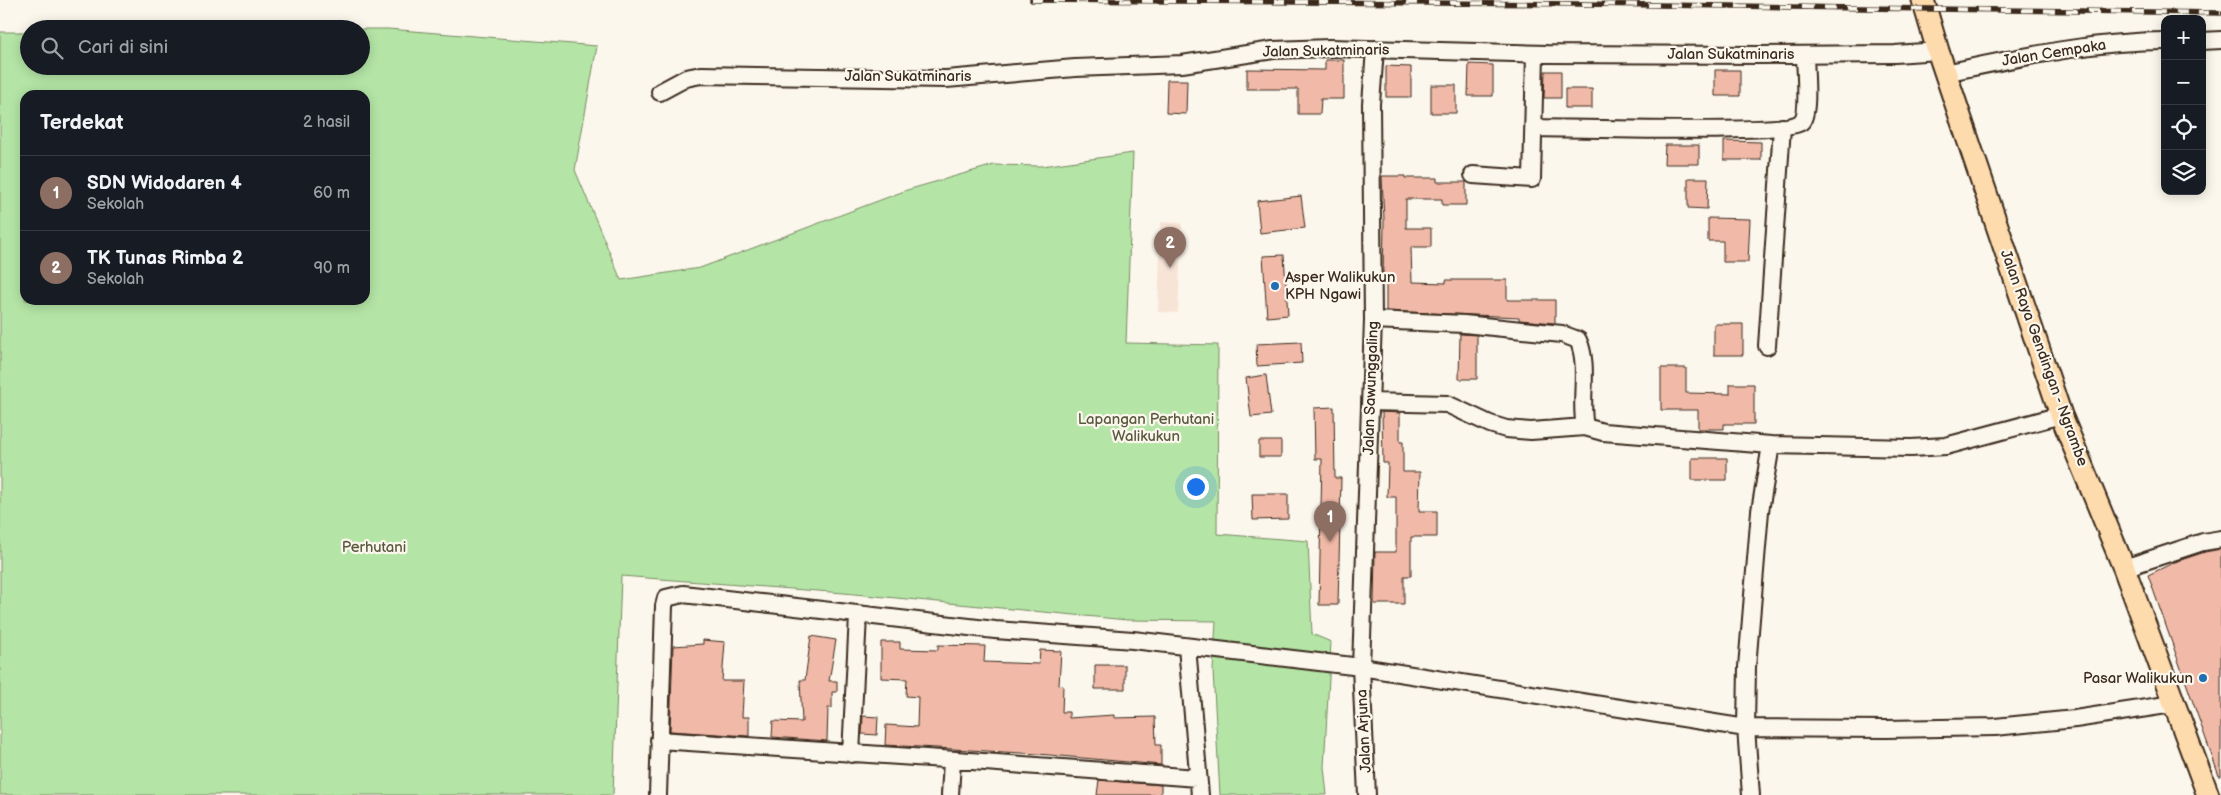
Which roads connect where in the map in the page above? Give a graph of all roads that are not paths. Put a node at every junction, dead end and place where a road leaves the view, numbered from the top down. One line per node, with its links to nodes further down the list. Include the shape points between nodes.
1 (1923, 0): 6 (main road, Jalan Raya Gendingan - Ngrambe)
2 (2221, 40): 4 (street)
3 (2161, 41): 9 (street, Jalan Cempaka, via 2129,41 2037,54)
4 (2206, 41)
5 (1375, 49): 7 (street, Jalan Sukatminaris); 10 (street, Jalan Sukatminaris, via 1273,50 1182,64 1075,68 946,79 701,75 686,78); 14 (street, Jalan Sawunggaling, via 1371,104)
6 (1938, 51): 8 (street, Jalan Sukatminaris); 9 (main road, Jalan Raya Gendingan - Ngrambe)
7 (1535, 54): 8 (street, Jalan Sukatminaris); 12 (street)
8 (1804, 55): 11 (street, via 1803,119 1799,124)
9 (1945, 72): 17 (main road, Jalan Raya Gendingan - Ngrambe)
10 (660, 92)
11 (1782, 127): 12 (street); 15 (street)
12 (1534, 128): 13 (street, via 1532,179)
13 (1473, 176)
14 (1373, 320): 16 (street, Jalan Sawunggaling); 18 (street, via 1464,324 1562,334 1578,340 1583,351 1582,413)
15 (1767, 346)
16 (1370, 402): 18 (street, via 1447,404 1506,429 1531,431); 24 (street, Jalan Sawunggaling)
17 (2061, 415): 19 (street, via 1946,446); 21 (main road, Jalan Raya Gendingan - Ngrambe)
18 (1585, 427): 19 (street, via 1603,432)
19 (1771, 445): 26 (street, via 1760,521 1747,667)
20 (2221, 539): 21 (street)
21 (2124, 568): 25 (main road, Jalan Raya Gendingan - Ngrambe)
22 (858, 616): 23 (street); 27 (street, via 683,594 666,598); 28 (street)
23 (1187, 647): 24 (street); 30 (street)
24 (1361, 667): 26 (street); 34 (street, Jalan Arjuna)
25 (2173, 704): 26 (street, via 1995,727); 36 (main road, Jalan Raya Gendingan - Ngrambe)
26 (1746, 728): 35 (street)
27 (659, 740): 28 (street); 31 (street)
28 (851, 754): 29 (street)
29 (952, 761): 30 (street); 32 (street)
30 (1198, 778): 33 (street)
31 (658, 795)
32 (950, 795)
33 (1200, 795)
34 (1368, 795)
35 (1751, 795)
36 (2208, 795)

